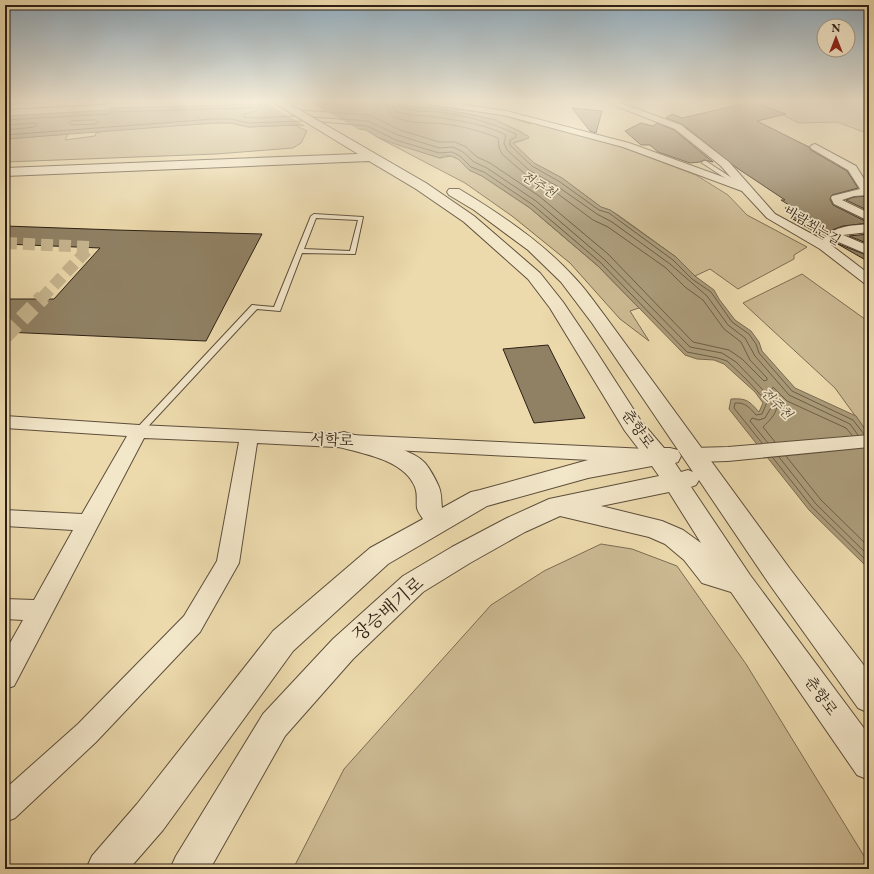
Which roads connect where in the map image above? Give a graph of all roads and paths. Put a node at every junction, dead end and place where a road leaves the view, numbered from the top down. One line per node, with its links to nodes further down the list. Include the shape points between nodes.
1 (328, 143): 7 (street)
2 (351, 143): 6 (street, 춘향로, via 355,147)
3 (618, 143): 13 (street, 바람쐬는길)
4 (698, 143): 13 (street, 바람쐬는길, via 725,164)
5 (815, 147): 14 (street, via 852,168)
6 (375, 152): 7 (street); 12 (street, 춘향로); 28 (street, 춘향로, via 394,156 479,207 533,247 567,279 604,326)
7 (303, 160): 9 (street); 10 (street)
8 (704, 162): 13 (lane)
9 (354, 170)
10 (5, 172)
11 (374, 172): 12 (street, via 388,174 411,187)
12 (421, 186): 27 (street, 춘향로, via 468,219 534,276 585,348 633,426)
13 (746, 189): 18 (street, 바람쐬는길, via 771,216)
14 (868, 192): 15 (street, via 853,192 836,198 838,202)
15 (869, 218)
16 (869, 228): 17 (street, via 841,230)
17 (833, 235): 18 (street); 20 (street)
18 (824, 246): 21 (street, 바람쐬는길)
19 (300, 251): 19 (lane, via 353,252 361,218 314,216); 23 (lane, via 277,309 255,307)
20 (869, 251)
21 (869, 280)
22 (5, 422): 23 (street, 서학로)
23 (139, 431): 24 (street, 서학로); 32 (street)
24 (248, 436): 25 (street, 서학로); 40 (street, via 228,564 192,624 87,733)
25 (344, 440): 27 (street, 서학로); 33 (street, via 396,456 417,469 427,487 429,507)
26 (869, 441): 28 (street, via 728,454)
27 (658, 457): 28 (street); 29 (street, 춘향로); 33 (street, via 588,469 480,500)
28 (702, 465): 29 (street, 장승배기로); 38 (street, 춘향로, via 780,577)
29 (675, 481): 30 (street, 장승배기로); 34 (street, 춘향로)
30 (558, 506): 34 (street, via 653,528 674,537 693,552 712,575); 42 (street, 장승배기로, via 516,525 413,584 343,649 274,725)
31 (5, 518): 32 (street)
32 (88, 523): 36 (street)
33 (437, 524): 41 (street, via 379,556 283,641 150,817)
34 (740, 583): 39 (street, 춘향로)
35 (5, 609): 36 (street)
36 (40, 611): 37 (street)
37 (5, 677)
38 (869, 697)
39 (869, 763)
40 (5, 808)
41 (105, 869)
42 (189, 869)

